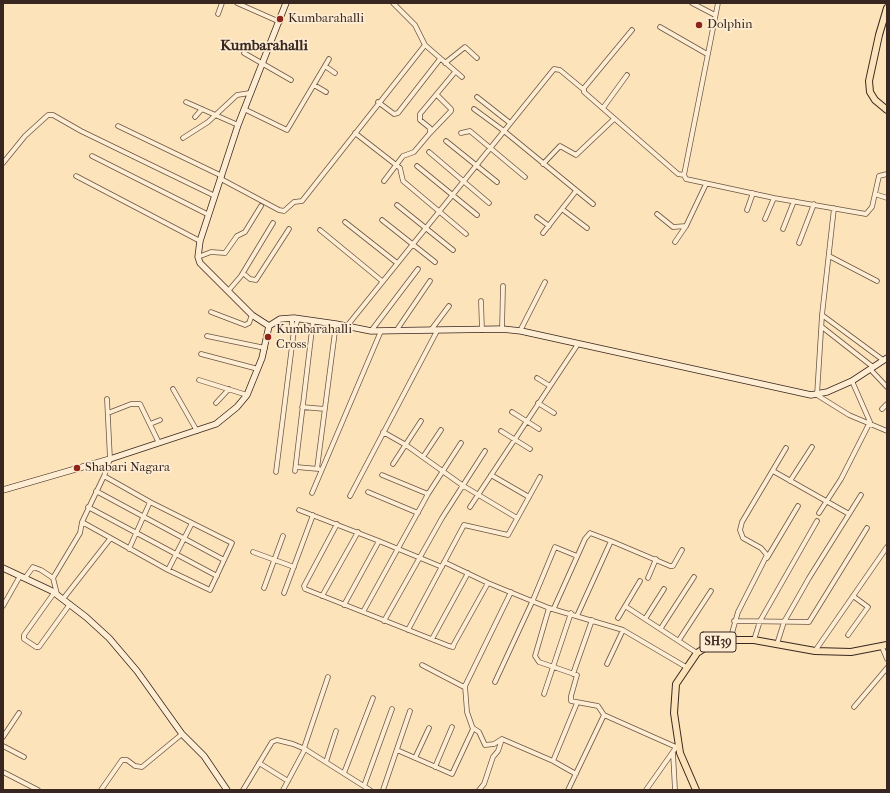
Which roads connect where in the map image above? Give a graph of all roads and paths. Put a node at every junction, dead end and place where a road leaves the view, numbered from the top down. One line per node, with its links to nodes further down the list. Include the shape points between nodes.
1 (222, 3): 8 (street)
2 (237, 3): 10 (street)
3 (286, 3): 10 (street)
4 (393, 3): 13 (street, via 415,25)
5 (692, 3): 9 (street)
6 (718, 3): 9 (street)
7 (887, 8): 39 (main road, via 869,81 870,92)
8 (218, 14)
9 (715, 15): 15 (street)
10 (280, 22): 20 (street)
11 (660, 27): 15 (street)
12 (632, 30): 28 (street)
13 (425, 45): 18 (street); 34 (street)
14 (244, 53): 20 (street)
15 (707, 54): 61 (street)
16 (477, 58): 19 (street, via 465,47)
17 (329, 59): 21 (street)
18 (440, 59): 19 (street); 34 (street, via 398,113 394,114)
19 (445, 63): 22 (street)
20 (262, 64): 26 (street); 30 (street)
21 (325, 66): 23 (street); 27 (street)
22 (455, 72): 25 (street); 31 (street)
23 (335, 73)
24 (627, 75): 35 (street)
25 (462, 77)
26 (291, 80)
27 (314, 85): 29 (street); 37 (street, via 287,130)
28 (584, 90): 35 (street); 43 (street, via 560,70 554,69)
29 (326, 92)
30 (250, 93): 37 (street); 40 (street, via 237,95)
31 (437, 95): 48 (street, via 419,118 430,128); 48 (street, via 451,111)
32 (477, 97): 43 (street)
33 (186, 102): 36 (street)
34 (378, 102): 47 (street)
35 (603, 108): 42 (street)
36 (202, 109): 40 (street); 41 (street)
37 (244, 109): 44 (street)
38 (474, 109): 46 (street)
39 (887, 110)
40 (214, 115): 44 (street); 50 (street, via 208,122)
41 (195, 117)
42 (614, 119): 56 (street, via 576,155 560,146); 61 (street, via 678,174)
43 (510, 123): 46 (street)
44 (238, 125): 63 (street)
45 (118, 126): 63 (street)
46 (504, 131): 52 (street); 56 (street)
47 (355, 133): 57 (street); 63 (street, via 302,201 294,202 284,211)
48 (430, 133): 57 (street, via 414,152 403,156)
49 (461, 133): 52 (street, via 470,131)
50 (183, 138)
51 (446, 141): 59 (street)
52 (490, 148): 59 (street); 64 (street)
53 (429, 152): 66 (street)
54 (92, 156): 87 (street)
55 (3, 162): 73 (street, via 25,136 48,115 53,115)
56 (543, 164): 69 (street)
57 (396, 165): 65 (street); 85 (street, via 402,171 403,181)
58 (417, 166): 72 (street)
59 (476, 166): 66 (street); 67 (street)
60 (76, 176): 103 (street)
61 (684, 176): 68 (street, via 689,180)
62 (887, 176): 71 (street, via 879,176)
63 (222, 177): 73 (street)
64 (525, 177)
65 (384, 181)
66 (463, 182): 72 (street); 77 (street)
67 (497, 182)
68 (706, 184): 70 (street); 95 (street)
69 (576, 191): 78 (street); 83 (street)
70 (753, 194): 74 (street); 84 (street)
71 (875, 194): 75 (street); 82 (street, via 872,207 866,214)
72 (452, 195): 85 (street); 88 (street)
73 (216, 196): 87 (street)
74 (774, 198): 76 (street); 90 (street)
75 (887, 198)
76 (794, 201): 79 (street); 99 (street)
77 (489, 203)
78 (593, 204)
79 (814, 204): 82 (street); 105 (street)
80 (397, 205): 96 (street)
81 (261, 206): 109 (street, via 245,232 237,236 225,253 211,252)
82 (834, 208): 108 (street)
83 (562, 209): 94 (street); 97 (street)
84 (747, 210)
85 (438, 212): 96 (street); 102 (street)
86 (657, 214): 95 (street, via 673,228)
87 (209, 215): 103 (street)
88 (477, 215)
89 (537, 217): 94 (street)
90 (764, 219)
91 (382, 220): 106 (street)
92 (345, 222): 111 (street)
93 (273, 223): 113 (street)
94 (549, 226): 101 (street)
95 (686, 226): 104 (street)
96 (425, 228): 106 (street); 107 (street)
97 (587, 228)
98 (289, 229): 113 (street, via 256,280)
99 (783, 229)
100 (320, 230): 114 (street)
101 (544, 233)
102 (466, 234)
103 (200, 241): 109 (street)
104 (675, 242)
105 (799, 243)
106 (412, 244): 110 (street); 111 (street)
107 (453, 250)
108 (829, 256): 116 (street); 124 (street)
109 (198, 257): 119 (street, via 200,263)
110 (435, 262)
111 (397, 263): 114 (street)
112 (418, 269): 133 (street)
113 (243, 273): 119 (street)
114 (382, 281): 129 (street)
115 (430, 281): 135 (street)
116 (877, 281)
117 (545, 282): 137 (street)
118 (503, 286): 132 (street)
119 (228, 290): 123 (street)
120 (481, 301): 131 (street)
121 (449, 306): 136 (street)
122 (211, 312): 123 (street, via 245,325 249,323)
123 (252, 315): 128 (street)
124 (822, 316): 130 (street); 142 (street)
125 (295, 319): 126 (street); 128 (street, via 280,319); 188 (street, via 292,326 294,330)
126 (313, 321): 127 (street); 158 (street)
127 (336, 324): 129 (street); 160 (street)
128 (269, 326): 140 (street)
129 (347, 326): 133 (street)
130 (822, 327): 143 (street); 153 (street)
131 (482, 330): 132 (street); 136 (street)
132 (502, 330): 137 (street)
133 (371, 331): 134 (street)
134 (381, 331): 135 (street); 186 (street)
135 (396, 331): 136 (street)
136 (434, 331): 174 (street)
137 (520, 331): 139 (street)
138 (207, 336): 140 (street)
139 (578, 344): 148 (street); 153 (street)
140 (265, 348): 144 (street)
141 (201, 354): 144 (street)
142 (885, 359): 143 (street)
143 (871, 368): 147 (street); 149 (street)
144 (258, 369): 152 (street)
145 (537, 378): 148 (street)
146 (199, 380): 151 (street)
147 (852, 381): 153 (street); 167 (street)
148 (550, 386): 156 (street)
149 (887, 387)
150 (173, 390): 173 (street)
151 (229, 390): 152 (street); 155 (street)
152 (247, 395): 173 (street, via 216,424)
153 (817, 395): 167 (street, via 849,415)
154 (107, 399): 162 (street)
155 (216, 403)
156 (538, 403): 163 (street); 166 (street)
157 (887, 404): 159 (street)
158 (302, 407): 160 (street); 186 (street, via 295,469)
159 (882, 409)
160 (325, 410): 186 (street)
161 (512, 412): 166 (street)
162 (108, 413): 168 (street, via 138,403); 184 (street)
163 (554, 413)
164 (160, 420): 168 (street)
165 (421, 421): 178 (street)
166 (527, 421): 169 (street); 175 (street)
167 (870, 422): 172 (street); 205 (street)
168 (150, 424): 176 (street)
169 (539, 429)
170 (441, 430): 183 (street)
171 (501, 431): 175 (street)
172 (887, 431)
173 (197, 432): 176 (street)
174 (383, 432): 178 (street); 202 (street)
175 (514, 439): 181 (street); 191 (street)
176 (159, 443): 184 (street)
177 (461, 443): 187 (street)
178 (406, 445): 183 (street); 185 (street)
179 (812, 447): 194 (street)
180 (786, 448): 189 (street)
181 (530, 449)
182 (485, 451): 195 (street)
183 (423, 457): 187 (street)
184 (110, 459): 192 (street); 196 (street)
185 (393, 464)
186 (320, 470): 199 (street)
187 (443, 471): 195 (street); 200 (street)
188 (276, 472)
189 (773, 472): 194 (street); 237 (street, via 740,530 743,538 765,552)
190 (382, 475): 200 (street)
191 (491, 475): 201 (street); 204 (street)
192 (104, 476): 197 (street); 206 (street)
193 (540, 477): 204 (street)
194 (790, 481): 205 (street)
195 (462, 485): 201 (street); 236 (street)
196 (3, 490)
197 (96, 491): 208 (street); 215 (street)
198 (368, 492): 211 (street)
199 (312, 493)
200 (428, 494): 211 (street)
201 (478, 494): 209 (street); 216 (street)
202 (350, 496)
203 (861, 496): 213 (street)
204 (529, 498): 216 (street)
205 (826, 501): 212 (street); 213 (street)
206 (150, 502): 215 (street); 219 (street)
207 (798, 506): 237 (street)
208 (88, 507): 218 (street); 223 (street)
209 (470, 507)
210 (299, 510): 214 (street)
211 (418, 513): 231 (street)
212 (819, 513)
213 (849, 514): 278 (street)
214 (313, 515): 220 (street); 242 (street)
215 (144, 518): 223 (street); 225 (street)
216 (517, 518): 241 (street, via 507,535 466,524)
217 (818, 521): 277 (street)
218 (82, 522): 226 (street); 250 (street, via 80,533)
219 (192, 523): 225 (street); 238 (street, via 232,543)
220 (337, 524): 222 (street); 260 (street, via 304,586 305,589)
221 (866, 528): 278 (street, via 809,622)
222 (358, 532): 227 (street); 260 (street)
223 (135, 533): 230 (street); 234 (street)
224 (283, 536): 239 (street)
225 (184, 538): 234 (street); 238 (street)
226 (110, 539): 230 (street); 262 (street)
227 (379, 540): 231 (street); 265 (street)
228 (611, 540): 235 (street, via 590,533); 240 (street); 271 (street)
229 (887, 547): 261 (street)
230 (129, 549): 245 (street)
231 (398, 549): 236 (street); 269 (street)
232 (682, 550): 240 (street, via 672,566)
233 (253, 552): 239 (street)
234 (176, 554): 245 (street); 247 (street)
235 (577, 556): 263 (street, via 555,547); 268 (street)
236 (419, 558): 243 (street); 275 (street)
237 (766, 558): 276 (street)
238 (224, 560): 247 (street)
239 (274, 560): 242 (street); 254 (street)
240 (656, 560): 251 (street)
241 (444, 562): 243 (street); 246 (street)
242 (294, 567): 258 (street)
243 (442, 567): 280 (street)
244 (3, 568): 248 (street)
245 (168, 570): 247 (street, via 207,590 211,588)
246 (468, 573): 253 (street); 283 (street)
247 (217, 576)
248 (23, 577): 250 (street, via 33,567); 259 (street); 266 (street)
249 (694, 577): 279 (street)
250 (53, 578): 259 (street)
251 (648, 578)
252 (640, 581): 267 (street)
253 (488, 583): 257 (street); 283 (street, via 453,647)
254 (264, 588)
255 (664, 589): 273 (street)
256 (711, 591): 284 (street)
257 (511, 592): 263 (street); 300 (street)
258 (284, 593)
259 (55, 594): 262 (street); 264 (street, via 24,635 24,639 39,647)
260 (322, 596): 265 (street)
261 (853, 596): 282 (street, via 868,607); 289 (street)
262 (64, 599): 264 (street)
263 (533, 600): 268 (street); 299 (street)
264 (70, 604): 313 (street, via 100,628 124,654)
265 (344, 605): 269 (street)
266 (3, 606)
267 (625, 606): 272 (street); 273 (street)
268 (552, 608): 270 (street); 295 (street, via 534,653 536,659)
269 (363, 612): 275 (street)
270 (571, 613): 271 (street); 295 (street)
271 (577, 616): 274 (street)
272 (618, 618)
273 (645, 619): 279 (street)
274 (592, 620): 281 (street); 297 (street)
275 (384, 621): 280 (street)
276 (734, 621): 277 (street); 285 (street)
277 (760, 621): 278 (street); 286 (street)
278 (784, 622): 287 (street)
279 (661, 628): 284 (street)
280 (408, 630): 283 (street)
281 (623, 630): 292 (street); 294 (street)
282 (848, 635)
283 (432, 639)
284 (679, 640): 290 (street)
285 (730, 640): 286 (main road, SH39); 290 (main road, SH39, via 711,644)
286 (754, 640): 287 (main road, SH39)
287 (777, 644): 289 (main road, SH39)
288 (884, 646): 289 (main road, SH39, via 851,652); 291 (street)
289 (815, 651)
290 (697, 653): 294 (main road, SH39)
291 (887, 659)
292 (607, 664)
293 (422, 665): 300 (street)
294 (686, 667): 317 (main road, SH39, via 676,684 674,713)
295 (552, 668): 297 (street); 301 (street)
296 (887, 668): 304 (street)
297 (573, 674): 303 (street, via 577,676 571,699)
298 (328, 677): 318 (street)
299 (495, 682)
300 (464, 688): 311 (street, via 467,712)
301 (544, 694)
302 (373, 698): 328 (street)
303 (577, 703): 308 (street, via 598,706); 323 (street)
304 (854, 707)
305 (392, 709): 331 (street)
306 (410, 711): 319 (street)
307 (19, 714): 314 (street)
308 (604, 715): 317 (street); 329 (street)
309 (452, 727): 326 (street)
310 (429, 728): 322 (street)
311 (473, 728): 315 (street, via 479,732 485,745 494,744); 326 (street, via 452,774)
312 (336, 731): 324 (street)
313 (182, 734): 334 (street, via 142,767 122,760); 335 (street, via 204,756)
314 (3, 737)
315 (502, 739): 323 (street); 340 (street, via 498,751 492,757 484,784)
316 (3, 746): 321 (street)
317 (677, 746): 320 (street); 344 (main road, SH39)
318 (304, 749): 324 (street); 325 (street, via 294,744 274,741); 330 (street)
319 (397, 750): 322 (street); 339 (street)
320 (673, 752): 332 (street); 342 (street)
321 (24, 757)
322 (415, 758): 326 (street)
323 (553, 761): 329 (street)
324 (326, 762): 328 (street)
325 (259, 763): 330 (street); 336 (street)
326 (435, 767)
327 (3, 772): 333 (street)
328 (344, 774): 331 (street)
329 (576, 774): 341 (street)
330 (288, 781): 337 (street)
331 (364, 786): 338 (street)
332 (675, 788): 343 (street)
333 (38, 790)
334 (101, 790)
335 (227, 790)
336 (243, 790)
337 (284, 790)
338 (370, 790)
339 (383, 790)
340 (479, 790)
341 (568, 790)
342 (646, 790)
343 (671, 790)
344 (696, 790)

